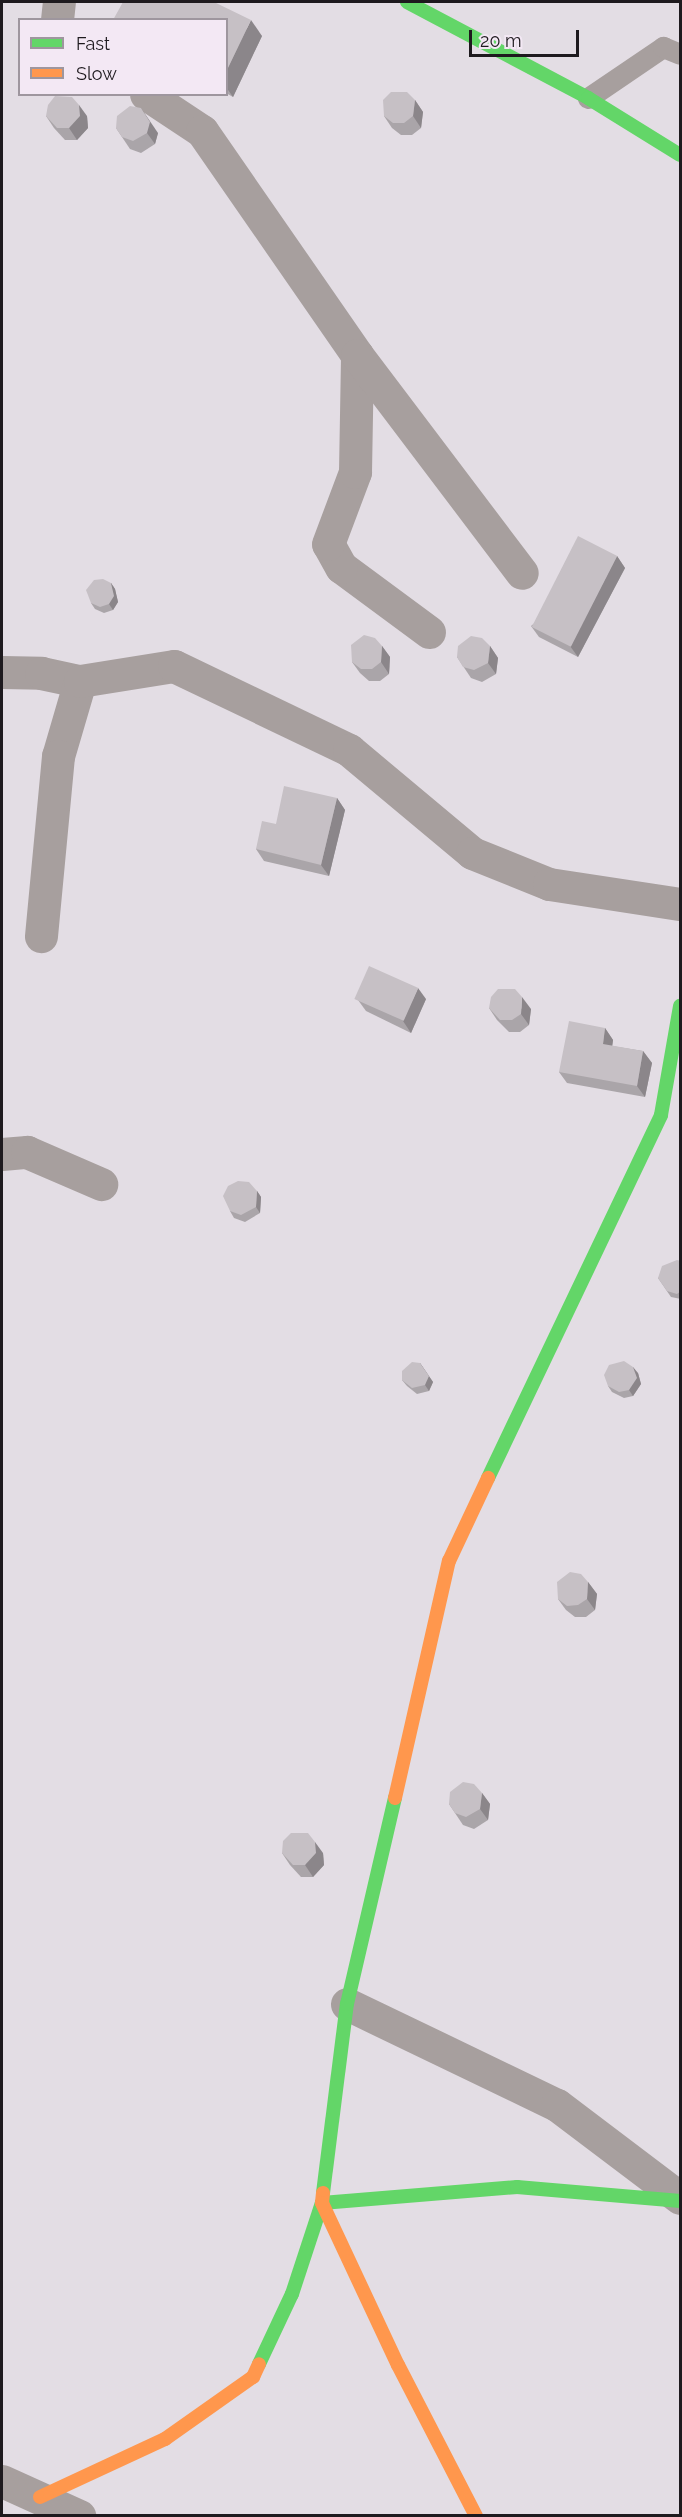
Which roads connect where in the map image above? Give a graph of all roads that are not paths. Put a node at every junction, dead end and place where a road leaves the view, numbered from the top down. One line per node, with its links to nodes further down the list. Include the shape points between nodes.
1 (59, 2): 3 (street)
2 (407, 2): 6 (street)
3 (57, 18)
4 (681, 54): 6 (lane, via 663,47)
5 (149, 96): 8 (street, via 202,131)
6 (588, 98): 7 (street)
7 (681, 155)
8 (357, 355): 9 (street); 10 (street, via 355,472 328,544 341,567)
9 (522, 573)
10 (429, 632)
11 (2, 672): 12 (street)
12 (80, 681): 13 (street, via 174,666 349,750 472,853 549,885); 14 (street, via 58,756)
13 (681, 904)
14 (41, 936)
15 (681, 1006): 18 (street, via 661,1115 449,1561)
16 (2, 1154): 17 (street, via 27,1152)
17 (100, 1184)
18 (347, 2004): 19 (street, via 557,2104); 20 (street)
19 (681, 2200): 20 (street, via 517,2187)
20 (322, 2203): 22 (street, via 292,2294 253,2377 165,2439); 23 (street, via 398,2365)
21 (2, 2481): 22 (street)
22 (40, 2497): 24 (street)
23 (478, 2509)
24 (79, 2516)

